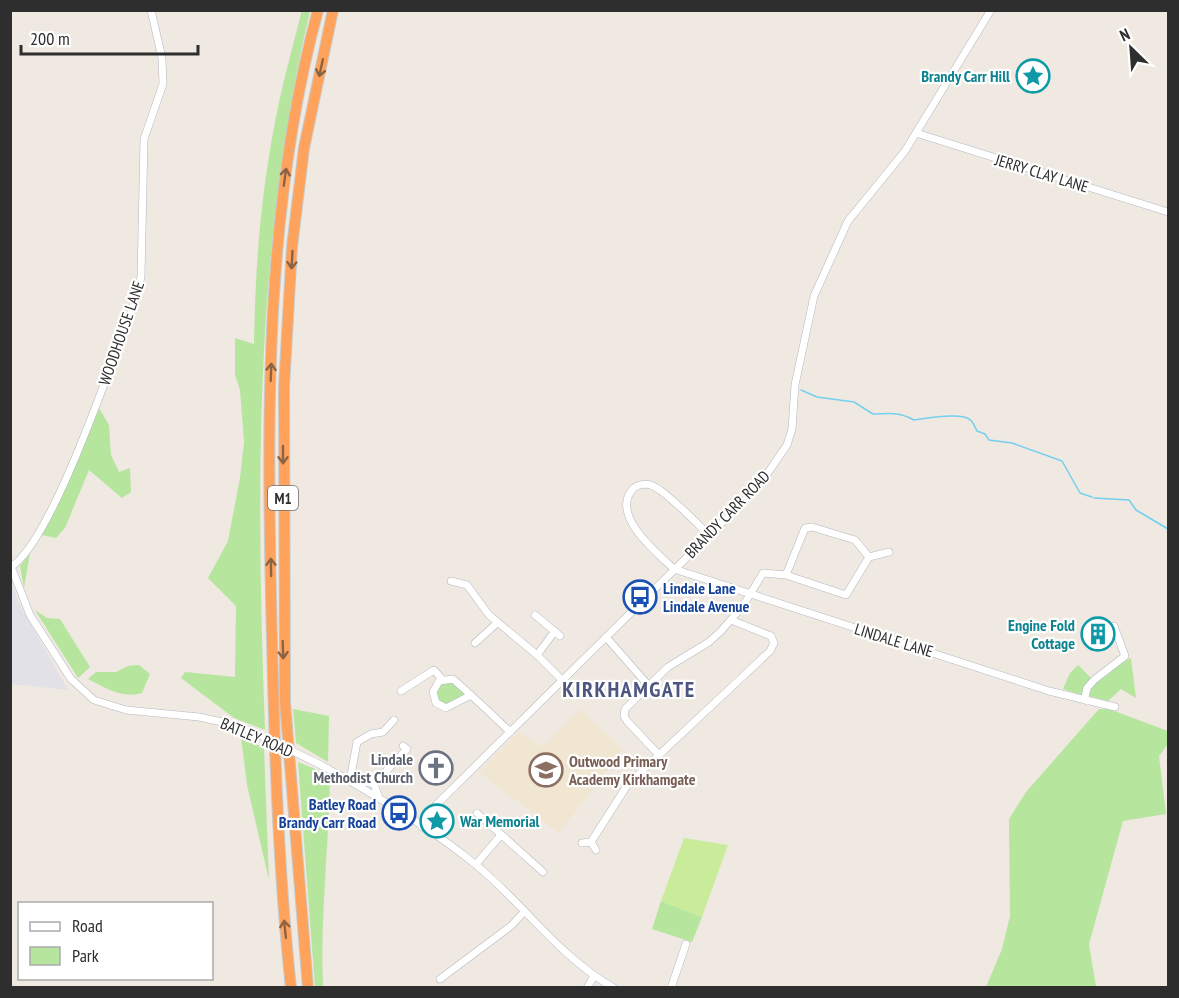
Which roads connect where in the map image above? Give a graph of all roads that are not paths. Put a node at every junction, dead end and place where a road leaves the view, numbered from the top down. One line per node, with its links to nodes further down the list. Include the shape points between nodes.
1 (151, 10): 10 (street, WOODHOUSE LANE, via 164,84 144,139 141,277 133,307 60,489 26,553)
2 (318, 10): 50 (highway, M1, one-way to 2, via 274,771 270,373 277,242 290,141)
3 (333, 10): 51 (highway, M1, one-way to 51, via 304,148 292,247 284,387 285,702)
4 (991, 10): 5 (street, BRANDY CARR ROAD)
5 (916, 133): 6 (street, JERRY CLAY LANE); 7 (street, BRANDY CARR ROAD, via 848,221 814,296 787,445 754,490)
6 (1168, 212)
7 (709, 535): 11 (street, BRANDY CARR ROAD); 11 (street, via 656,487 634,487 626,503 631,521)
8 (889, 552): 9 (street)
9 (869, 557): 12 (street, via 846,595); 12 (street, via 855,540 805,528)
10 (11, 565): 33 (street, BATLEY ROAD, bridge, via 30,615 71,679 94,700 126,710 231,724)
11 (674, 568): 14 (street, LINDALE LANE); 19 (street, BRANDY CARR ROAD)
12 (786, 575): 14 (street, via 763,573)
13 (451, 581): 17 (street, via 467,585)
14 (749, 595): 16 (street); 27 (street, LINDALE LANE)
15 (535, 615): 21 (street, via 558,633)
16 (731, 620): 24 (street, via 709,642 688,653); 32 (street, via 771,636 774,643 770,651)
17 (497, 623): 20 (street); 21 (street)
18 (1114, 626): 27 (street, via 1125,656 1087,688)
19 (606, 637): 23 (street, BRANDY CARR ROAD); 24 (street)
20 (474, 642)
21 (537, 655): 23 (street)
22 (442, 679): 25 (street, via 434,670); 26 (street, via 453,679); 26 (street, via 433,692 433,699 440,706 452,707)
23 (562, 680): 30 (street, BRANDY CARR ROAD)
24 (648, 685): 32 (street, via 625,709 624,716)
25 (401, 691)
26 (471, 695): 30 (street)
27 (1087, 701): 28 (street, LINDALE LANE)
28 (1115, 707)
29 (394, 720): 33 (street, via 383,732 357,742)
30 (510, 732): 38 (street, BRANDY CARR ROAD, via 437,804)
31 (403, 746): 34 (street, via 407,749)
32 (658, 754): 40 (street, via 628,784)
33 (350, 781): 35 (street, BATLEY ROAD)
34 (374, 784): 35 (street); 36 (street)
35 (358, 785): 36 (street, BATLEY ROAD)
36 (379, 798): 38 (street, BATLEY ROAD)
37 (477, 813): 39 (street)
38 (422, 827): 43 (street, BATLEY ROAD)
39 (501, 836): 43 (street); 44 (street)
40 (591, 842): 41 (street); 42 (street)
41 (582, 843)
42 (596, 850)
43 (476, 864): 45 (street, BATLEY ROAD)
44 (543, 872)
45 (524, 913): 47 (street, BATLEY ROAD); 48 (street)
46 (686, 944): 54 (street)
47 (594, 976): 49 (street, BATLEY ROAD); 52 (street)
48 (440, 979)
49 (602, 984): 53 (street, BATLEY ROAD)
50 (291, 987)
51 (308, 987)
52 (587, 987)
53 (614, 987)
54 (671, 987)

